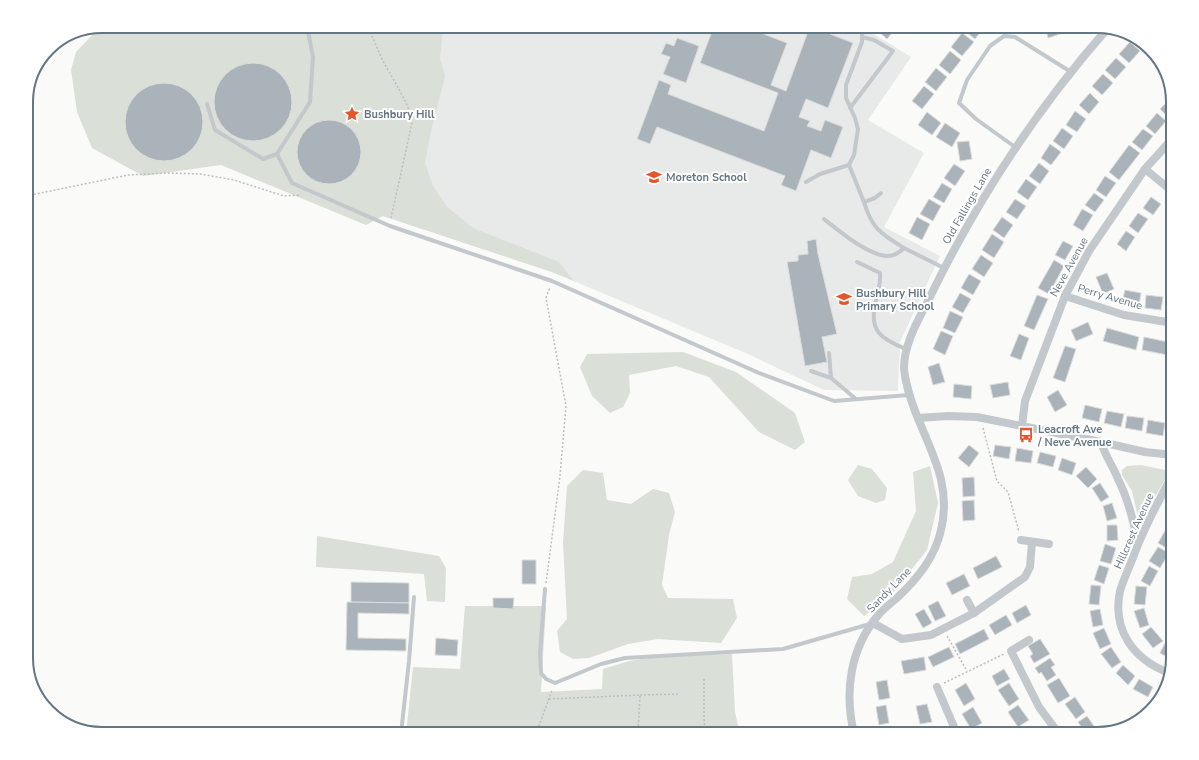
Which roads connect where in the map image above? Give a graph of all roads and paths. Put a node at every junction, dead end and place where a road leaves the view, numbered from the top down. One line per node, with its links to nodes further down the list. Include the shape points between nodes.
1 (309, 33): 11 (lane, via 314,57 310,102)
2 (370, 33): 21 (path, via 405,102 412,123)
3 (862, 33): 5 (lane)
4 (1103, 34): 6 (street, Old Fallings Lane)
5 (862, 37): 8 (lane, via 846,85 846,98); 8 (lane, via 874,40 893,51)
6 (1071, 73): 10 (street, Old Fallings Lane); 10 (lane, via 1015,37 1004,36 990,46 967,80 959,103 976,119)
7 (207, 104): 11 (lane, via 215,130 263,159)
8 (850, 108): 12 (lane, via 858,129 854,154)
9 (1166, 145): 13 (street, Neve Avenue)
10 (1015, 147): 24 (street, Old Fallings Lane)
11 (277, 154): 17 (lane, via 292,183)
12 (849, 165): 14 (lane, via 820,174); 19 (lane)
13 (1144, 169): 15 (street); 26 (street, Neve Avenue, via 1089,251)
14 (806, 182)
15 (1166, 186)
16 (880, 193): 19 (lane)
17 (317, 194): 18 (path, via 284,196 234,180 201,174 168,173 128,175); 21 (lane)
18 (33, 195)
19 (864, 202): 22 (lane, via 876,228)
20 (824, 219): 22 (lane, via 851,240 880,255 894,255)
21 (390, 226): 25 (lane)
22 (904, 248): 24 (lane)
23 (857, 262): 28 (lane, via 880,273 881,283 873,312 875,329 888,342)
24 (944, 268): 28 (street, Old Fallings Lane)
25 (552, 281): 33 (lane, via 759,373 834,401); 44 (path, via 546,298 566,406 560,476)
26 (1065, 296): 27 (street, Perry Avenue, via 1124,315); 36 (street, Neve Avenue, via 1025,401)
27 (1166, 322)
28 (906, 349): 32 (street, Old Fallings Lane, via 904,370)
29 (829, 353): 31 (lane)
30 (811, 371): 31 (lane)
31 (831, 378): 33 (lane)
32 (909, 395): 33 (lane); 34 (street, Old Fallings Lane)
33 (857, 399)
34 (918, 418): 35 (street); 48 (street, Sandy Lane, via 939,469 943,487 942,530 924,569)
35 (981, 418): 36 (street); 40 (path, via 997,481 1008,492)
36 (1022, 426): 37 (street)
37 (1101, 442): 38 (street); 42 (street, via 1129,506)
38 (1166, 454)
39 (1166, 488): 42 (street, Hillcrest Avenue)
40 (1021, 540): 41 (street)
41 (1032, 542): 43 (street); 47 (street, via 1030,567 1025,577)
42 (1138, 542): 53 (street, Hillcrest Avenue, via 1120,592 1119,622 1124,636 1133,649 1155,668)
43 (1049, 544)
44 (545, 589): 55 (lane, via 541,673)
45 (414, 598): 60 (lane)
46 (967, 600): 47 (street)
47 (974, 613): 48 (street, via 931,635 902,639)
48 (873, 623): 55 (lane, via 783,649 625,658 601,664); 64 (street, Sandy Lane, via 860,646 850,680 849,707)
49 (1029, 640): 51 (street)
50 (952, 646): 52 (path)
51 (1011, 651): 52 (path); 66 (street, via 1039,707)
52 (967, 671): 56 (path)
53 (1164, 671)
54 (704, 679): 63 (path)
55 (555, 683): 59 (path)
56 (937, 686): 65 (street)
57 (679, 694): 58 (path)
58 (640, 695): 59 (path); 62 (path)
59 (549, 699): 61 (path)
60 (402, 727)
61 (539, 727)
62 (638, 727)
63 (705, 727)
64 (853, 727)
65 (954, 727)
66 (1054, 727)

